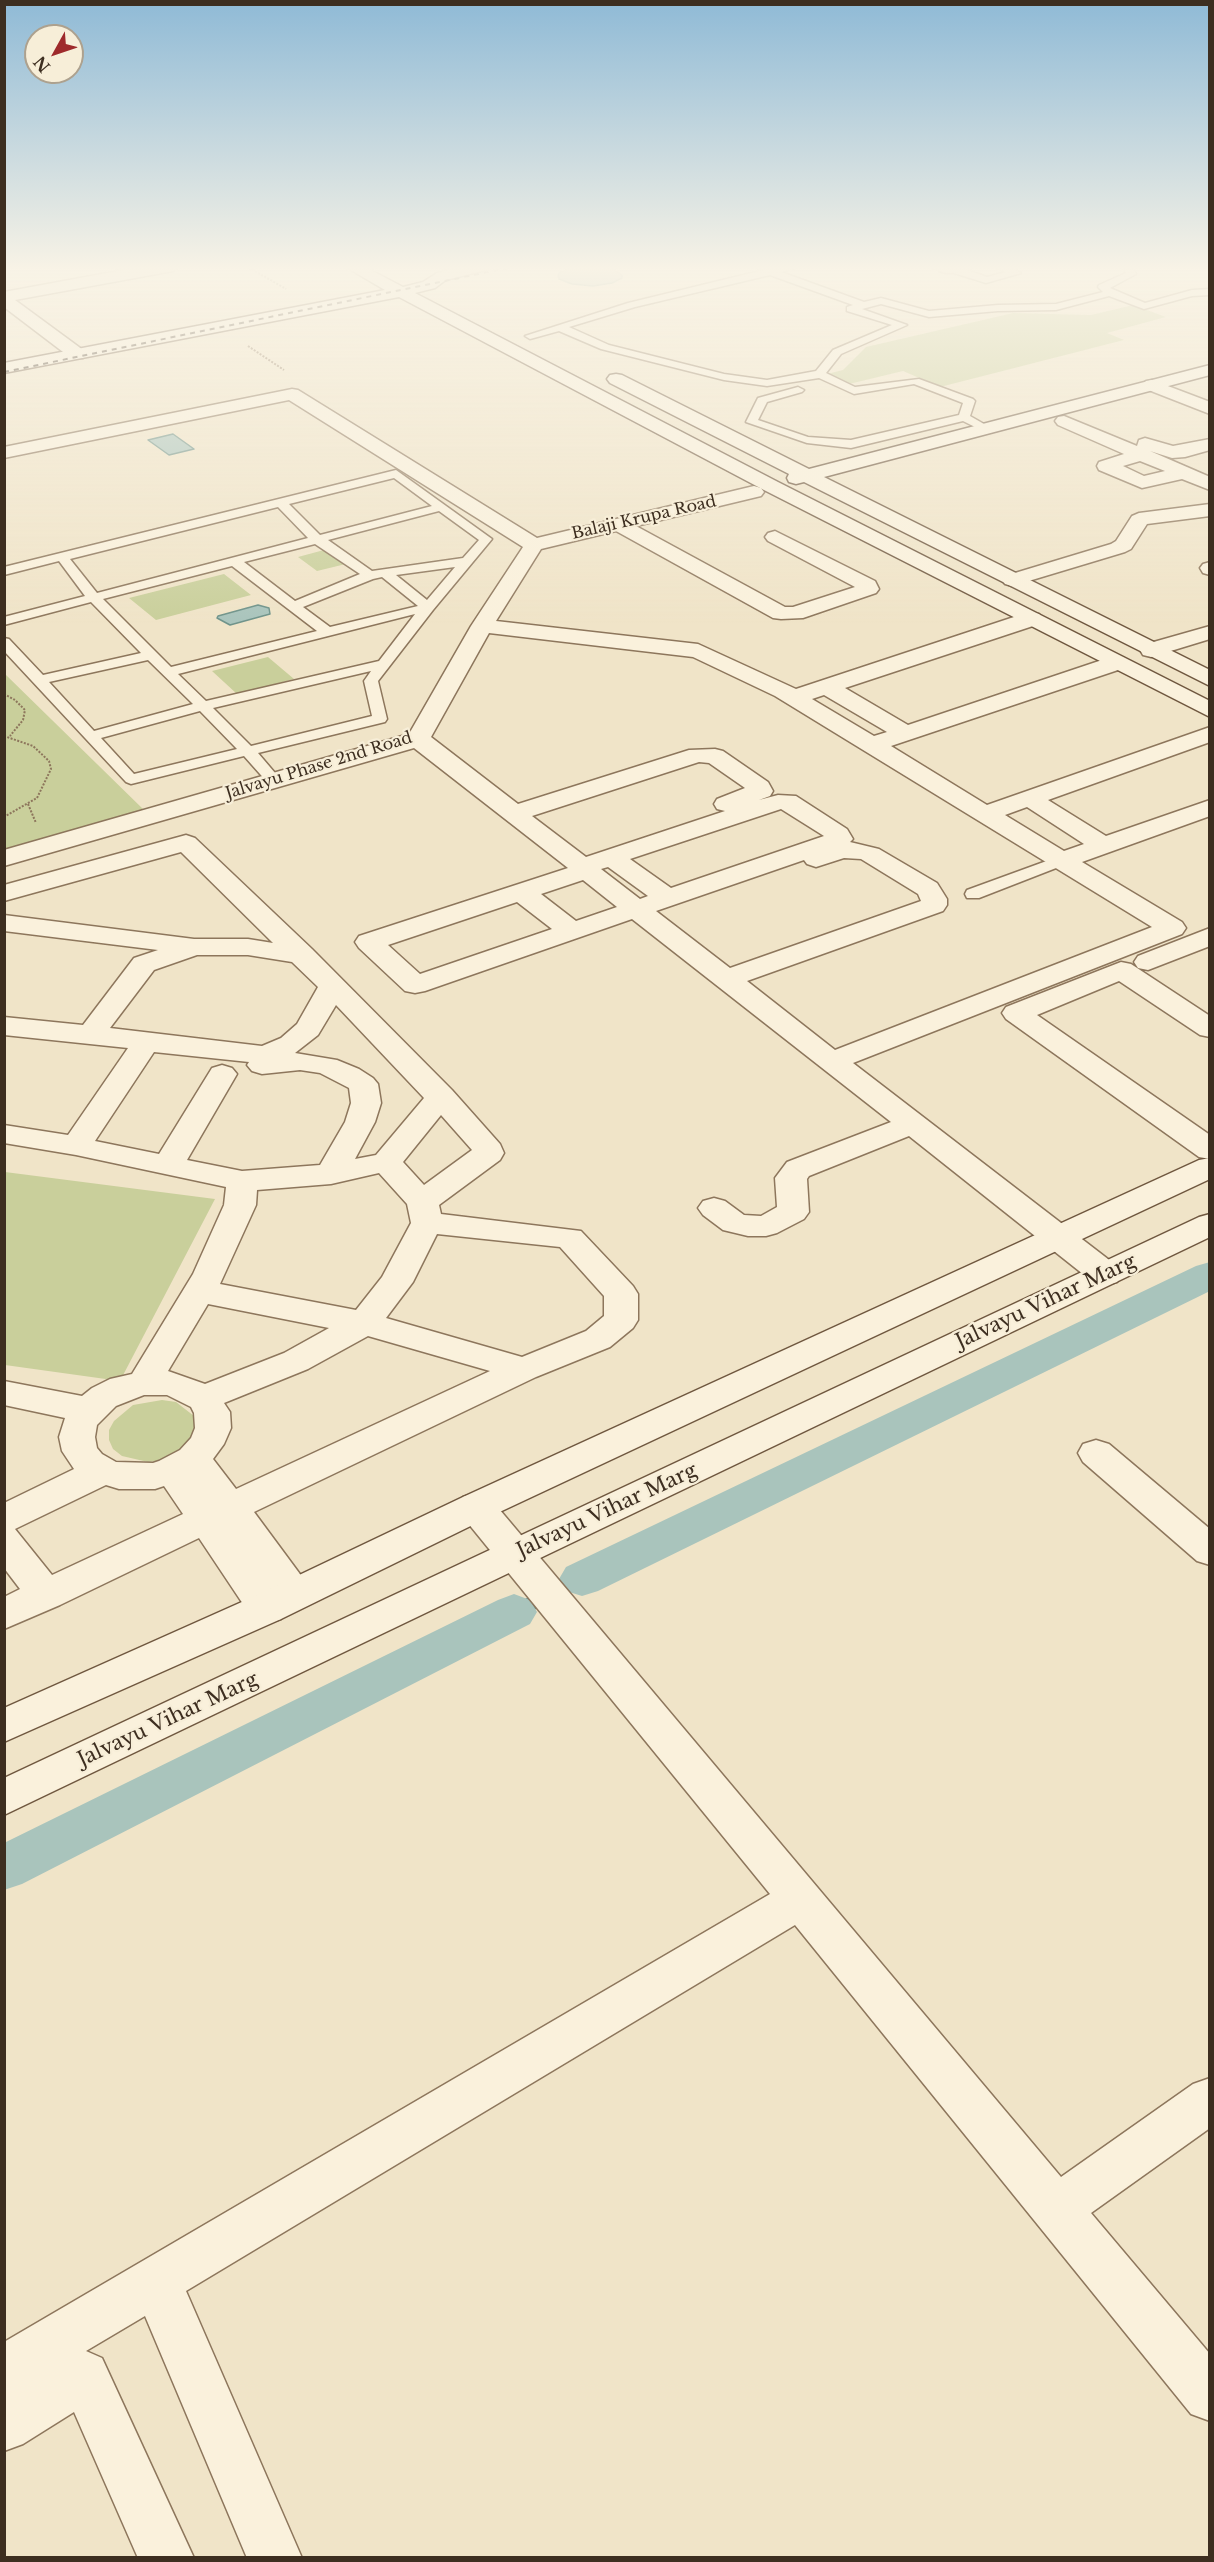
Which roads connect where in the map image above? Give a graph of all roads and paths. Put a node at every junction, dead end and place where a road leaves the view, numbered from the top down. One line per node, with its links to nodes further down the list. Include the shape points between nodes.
1 (301, 386): 12 (path)
2 (576, 386): 23 (street)
3 (629, 386): 21 (street)
4 (820, 386): 14 (lane, via 762,400 752,422 807,440 851,444)
5 (844, 386): 6 (lane, via 854,391)
6 (887, 386)
7 (927, 386): 14 (lane, via 969,401)
8 (1150, 386): 16 (street)
9 (1153, 386): 11 (street)
10 (1199, 386): 11 (street)
11 (1171, 393): 13 (street); 15 (street)
12 (292, 394): 18 (street); 30 (street, via 339,429)
13 (1209, 409)
14 (964, 417): 16 (lane)
15 (1072, 419): 17 (street, via 1164,451 1185,451); 19 (street); 21 (street)
16 (985, 428): 21 (street)
17 (1209, 444)
18 (4, 453)
19 (1141, 454): 20 (street); 20 (street, via 1106,466 1142,482)
20 (1183, 472): 22 (street)
21 (813, 479): 23 (street, Balaji Krupa Road); 37 (street)
22 (1209, 484)
23 (770, 490): 27 (street, Balaji Krupa Road); 41 (street)
24 (280, 503): 25 (lane, via 396,474); 29 (lane); 31 (lane)
25 (441, 507): 29 (lane); 33 (lane, via 486,539)
26 (1209, 510): 37 (street, via 1146,517 1139,520 1118,548)
27 (619, 525): 28 (street, via 781,613 795,613 869,589); 30 (street, Balaji Krupa Road)
28 (775, 537)
29 (317, 539): 32 (lane); 36 (lane)
30 (534, 544): 43 (street, Jalvayu Phase 2nd Road)
31 (62, 557): 34 (lane); 38 (lane)
32 (234, 561): 38 (lane); 39 (lane)
33 (468, 561): 35 (lane); 40 (lane)
34 (4, 571)
35 (385, 573): 36 (lane); 40 (lane)
36 (370, 575): 39 (lane)
37 (1012, 580): 47 (street)
38 (94, 598): 42 (lane); 48 (lane)
39 (293, 606): 44 (lane)
40 (428, 607): 44 (lane); 50 (lane)
41 (1031, 619): 49 (street); 54 (street)
42 (4, 621)
43 (482, 626): 56 (street, via 698,651); 64 (street, Jalvayu Phase 2nd Road)
44 (326, 631): 51 (lane)
45 (1209, 632): 47 (street)
46 (4, 642): 53 (lane)
47 (1151, 650): 52 (street)
48 (151, 655): 51 (lane); 53 (lane)
49 (1116, 663): 58 (street); 59 (street)
50 (384, 664): 57 (lane); 66 (lane, via 371,681 380,719)
51 (168, 672): 57 (lane)
52 (1209, 679)
53 (40, 680): 63 (lane)
54 (826, 686): 56 (street); 59 (street)
55 (4, 694): 62 (path, via 25,710 23,720)
56 (794, 697): 65 (street)
57 (202, 706): 63 (lane); 66 (lane)
58 (1209, 710)
59 (906, 734): 65 (street)
60 (1209, 734): 68 (street)
61 (4, 736): 62 (path)
62 (10, 736): 73 (path, via 33,746 49,761 51,770 37,798)
63 (92, 736): 66 (lane, via 131,779)
64 (418, 739): 67 (street, Jalvayu Phase 2nd Road); 72 (street)
65 (872, 745): 70 (street)
66 (247, 750): 67 (lane)
67 (273, 780): 71 (street, Jalvayu Phase 2nd Road)
68 (1029, 798): 70 (street); 75 (street)
69 (1209, 807): 75 (street)
70 (987, 813): 78 (street)
71 (156, 814): 74 (street); 77 (street, Jalvayu Phase 2nd Road)
72 (513, 814): 79 (street); 79 (street, via 697,755 715,756 761,791)
73 (4, 818)
74 (186, 843): 81 (street); 89 (street)
75 (1103, 845): 78 (street)
76 (611, 857): 79 (street); 83 (street); 83 (street, via 787,801 840,839)
77 (4, 858)
78 (1063, 860): 82 (lane); 97 (street, via 1173,928)
79 (578, 865): 80 (street); 84 (street)
80 (521, 892): 86 (street); 86 (street, via 369,942 415,985)
81 (4, 893)
82 (973, 894)
83 (669, 899): 84 (street)
84 (643, 915): 86 (street); 90 (street); 90 (street, via 841,850 870,854 928,889 934,899 934,905 923,910)
85 (4, 923): 88 (street)
86 (572, 932)
87 (1209, 936): 92 (street, via 1146,962)
88 (195, 947): 89 (street, via 249,947); 95 (street, via 144,964)
89 (302, 955): 91 (street)
90 (726, 979): 97 (street)
91 (333, 986): 96 (street, via 308,1029 291,1044 265,1055); 100 (street)
92 (1209, 1004)
93 (5, 1027): 95 (street)
94 (1209, 1029): 104 (street, via 1121,970 1016,1012)
95 (91, 1034): 96 (street)
96 (146, 1042): 103 (street)
97 (831, 1061): 101 (street)
98 (252, 1066): 108 (street, via 300,1061 327,1066 363,1084 366,1103 360,1122)
99 (222, 1074): 106 (street)
100 (441, 1096): 105 (street); 111 (street, via 489,1153)
101 (913, 1124): 110 (street, via 798,1169 791,1178 793,1212 766,1226 734,1223); 113 (street)
102 (4, 1134): 103 (street)
103 (76, 1146): 106 (street)
104 (1209, 1150)
105 (386, 1162): 108 (street); 111 (street)
106 (168, 1165): 109 (street)
107 (1209, 1167): 113 (street)
108 (330, 1174): 109 (street)
109 (242, 1181): 115 (street, via 240,1205)
110 (714, 1208)
111 (425, 1212): 116 (street, via 396,1282); 117 (street, via 570,1238 621,1294 621,1320 598,1339)
112 (1209, 1224): 114 (street, Jalvayu Vihar Marg)
113 (1059, 1238): 114 (street); 125 (street)
114 (1105, 1274): 130 (street, Jalvayu Vihar Marg)
115 (199, 1291): 116 (street); 118 (street)
116 (364, 1323): 117 (street); 120 (street, via 296,1361)
117 (524, 1369): 126 (street)
118 (144, 1383): 120 (street, via 186,1388); 121 (street, via 122,1388)
119 (4, 1393): 121 (street)
120 (202, 1398): 123 (street, via 212,1412 213,1428 206,1444)
121 (89, 1410): 124 (street, via 80,1423 80,1451)
122 (1096, 1453): 129 (street)
123 (182, 1465): 124 (street, via 155,1476 136,1478); 126 (street)
124 (103, 1472): 127 (street)
125 (476, 1508): 130 (street); 132 (street)
126 (218, 1513): 131 (street); 132 (street)
127 (4, 1518)
128 (4, 1540): 131 (street)
129 (1209, 1551)
130 (524, 1566): 135 (street, Jalvayu Vihar Marg); 136 (street)
131 (46, 1595): 133 (street)
132 (281, 1601): 134 (street)
133 (4, 1614)
134 (4, 1725)
135 (4, 1798)
136 (800, 1899): 138 (street); 139 (street)
137 (1209, 2100): 138 (street)
138 (1056, 2209): 141 (street)
139 (156, 2281): 140 (street); 144 (street)
140 (4, 2371)
141 (1209, 2395)
142 (4, 2425): 143 (street, via 84,2376)
143 (167, 2558)
144 (275, 2558)

